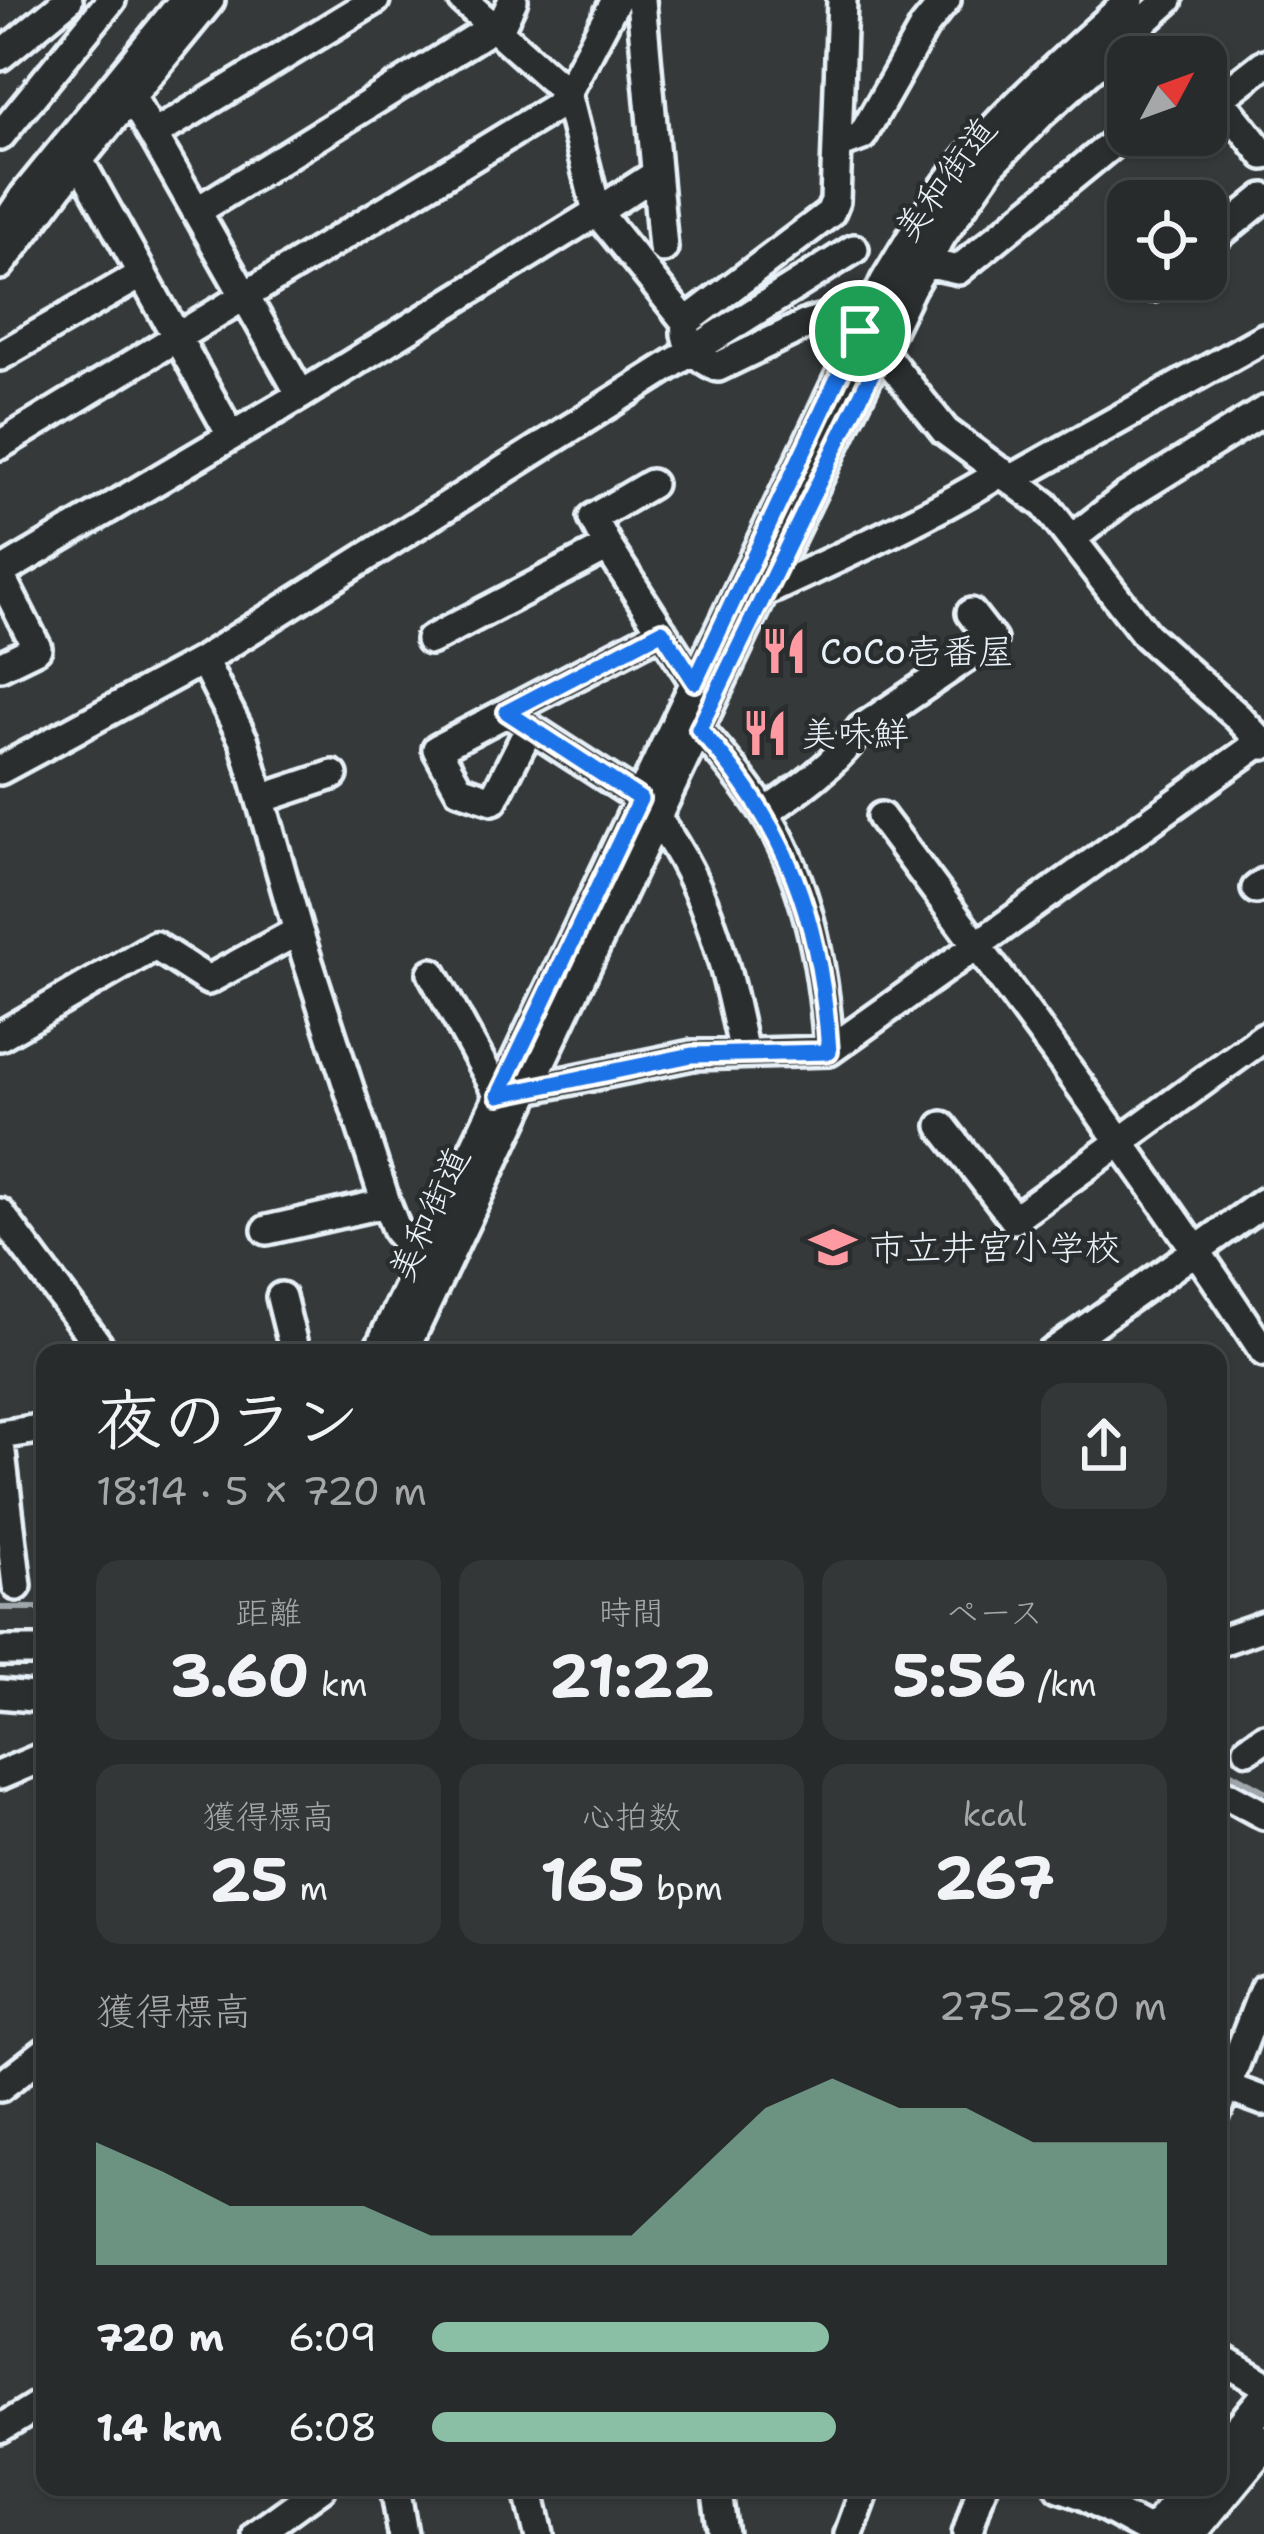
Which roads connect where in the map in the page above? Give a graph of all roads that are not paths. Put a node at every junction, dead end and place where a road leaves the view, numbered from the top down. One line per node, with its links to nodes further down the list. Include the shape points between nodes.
1 (68, 0): 15 (street)
2 (111, 0): 22 (street)
3 (184, 0): 32 (street)
4 (210, 0): 19 (street)
5 (375, 0): 21 (street)
6 (463, 0): 14 (street)
7 (513, 0): 14 (street)
8 (616, 0): 18 (street)
9 (641, 0): 27 (street)
10 (842, 0): 23 (street)
11 (946, 0): 23 (street, via 862,136)
12 (1130, 0): 39 (street, 美和街道, via 976,148 939,194)
13 (1168, 0): 35 (street, 美和街道, via 992,164)
14 (495, 29): 18 (street); 29 (street)
15 (0, 56)
16 (1264, 64): 17 (street)
17 (1227, 84)
18 (567, 93): 30 (street); 38 (street)
19 (132, 98): 21 (street); 26 (street)
20 (1227, 109): 25 (street)
21 (153, 135): 29 (street)
22 (0, 136)
23 (838, 145): 40 (street, via 830,213)
24 (1107, 148): 35 (street, via 958,270)
25 (1264, 155)
26 (79, 160): 36 (street); 37 (street)
27 (656, 174): 30 (street); 33 (street)
28 (1264, 198): 31 (street)
29 (196, 212): 38 (street)
30 (597, 212): 40 (street); 45 (street)
31 (1227, 227)
32 (0, 232)
33 (663, 248)
34 (854, 249): 40 (street)
35 (926, 262): 43 (street, 美和街道)
36 (0, 265)
37 (142, 274): 41 (street); 44 (street)
38 (244, 294): 41 (street); 45 (street)
39 (860, 331): 40 (street, via 837,320 809,322 718,367 702,361); 43 (street); 60 (street, 美和街道)
40 (688, 336): 58 (street)
41 (176, 337): 47 (street); 48 (street)
42 (1264, 338): 49 (street)
43 (882, 352): 49 (street, via 945,431); 54 (street, 美和街道)
44 (0, 356)
45 (301, 394): 47 (street)
46 (1264, 412): 51 (street)
47 (231, 435): 53 (street)
48 (0, 445)
49 (1007, 476): 51 (street); 54 (street)
50 (651, 484): 52 (street, via 593,518)
51 (1073, 538): 62 (street, via 1146,635)
52 (608, 547): 56 (street); 57 (street)
53 (0, 574): 59 (street, via 37,648)
54 (763, 593): 61 (street, 美和街道)
55 (971, 613): 67 (street, via 992,640 861,729 823,772)
56 (662, 631): 60 (street); 66 (street, via 519,720)
57 (430, 640)
58 (203, 660): 63 (street); 65 (street, via 244,741)
59 (0, 665)
60 (695, 682): 66 (street, 美和街道)
61 (699, 729): 66 (street, 美和街道); 67 (street)
62 (1263, 744): 70 (street)
63 (0, 770)
64 (333, 775): 65 (street)
65 (261, 800): 69 (street)
66 (649, 809): 75 (street, via 716,932); 76 (street, 美和街道); 77 (street, 美和街道)
67 (764, 813): 74 (street, via 814,940)
68 (881, 817): 70 (street)
69 (298, 931): 72 (street, via 208,980 155,946); 81 (street)
70 (976, 944): 74 (street); 79 (street)
71 (432, 973): 77 (street)
72 (0, 1036)
73 (1264, 1037): 79 (street)
74 (829, 1052): 75 (street)
75 (744, 1053): 76 (street, via 692,1055)
76 (528, 1088): 77 (street); 91 (street, 美和街道)
77 (499, 1095): 86 (street, 美和街道)
78 (942, 1126): 79 (street, via 1014,1219)
79 (1121, 1143): 85 (street)
80 (1264, 1202): 85 (street)
81 (386, 1203): 83 (street); 86 (street, via 397,1231)
82 (0, 1213): 84 (street)
83 (267, 1230)
84 (12, 1248): 88 (street)
85 (1198, 1250): 92 (street); 93 (street)
86 (423, 1258): 90 (street, 美和街道)
87 (281, 1298): 89 (street)
88 (96, 1344)
89 (293, 1344)
90 (381, 1344)
91 (407, 1344)
92 (1065, 1344)
93 (1264, 1352)
94 (36, 1429): 95 (street)
95 (0, 1435)
96 (0, 1444): 97 (street)
97 (21, 1586)
98 (1264, 1626): 99 (street)
99 (1227, 1639)
100 (0, 1651): 101 (street)
101 (36, 1651)
102 (0, 1694): 103 (street)
103 (36, 1698)
104 (36, 1760): 105 (street)
105 (0, 1775)
106 (1227, 1795): 107 (street)
107 (1264, 1815)
108 (1264, 1989): 110 (street)
109 (36, 2059): 111 (street)
110 (1227, 2076)
111 (0, 2087)
112 (1227, 2094): 113 (street)
113 (1264, 2101)
114 (1227, 2361): 115 (street)
115 (1264, 2384)
116 (1264, 2401): 120 (main road)
117 (36, 2407): 118 (street)
118 (0, 2429)
119 (1264, 2441): 121 (main road)
120 (1227, 2445)
121 (1227, 2486)
122 (309, 2496): 131 (street)
123 (397, 2496): 132 (street)
124 (530, 2496): 133 (street)
125 (717, 2496): 134 (street)
126 (863, 2496): 135 (street)
127 (979, 2496): 136 (street)
128 (1087, 2496): 137 (street)
129 (1185, 2496): 137 (main road)
130 (1219, 2496): 138 (main road)
131 (256, 2534)
132 (403, 2534)
133 (539, 2534)
134 (723, 2534)
135 (849, 2534)
136 (967, 2534)
137 (1154, 2534)
138 (1188, 2534)

